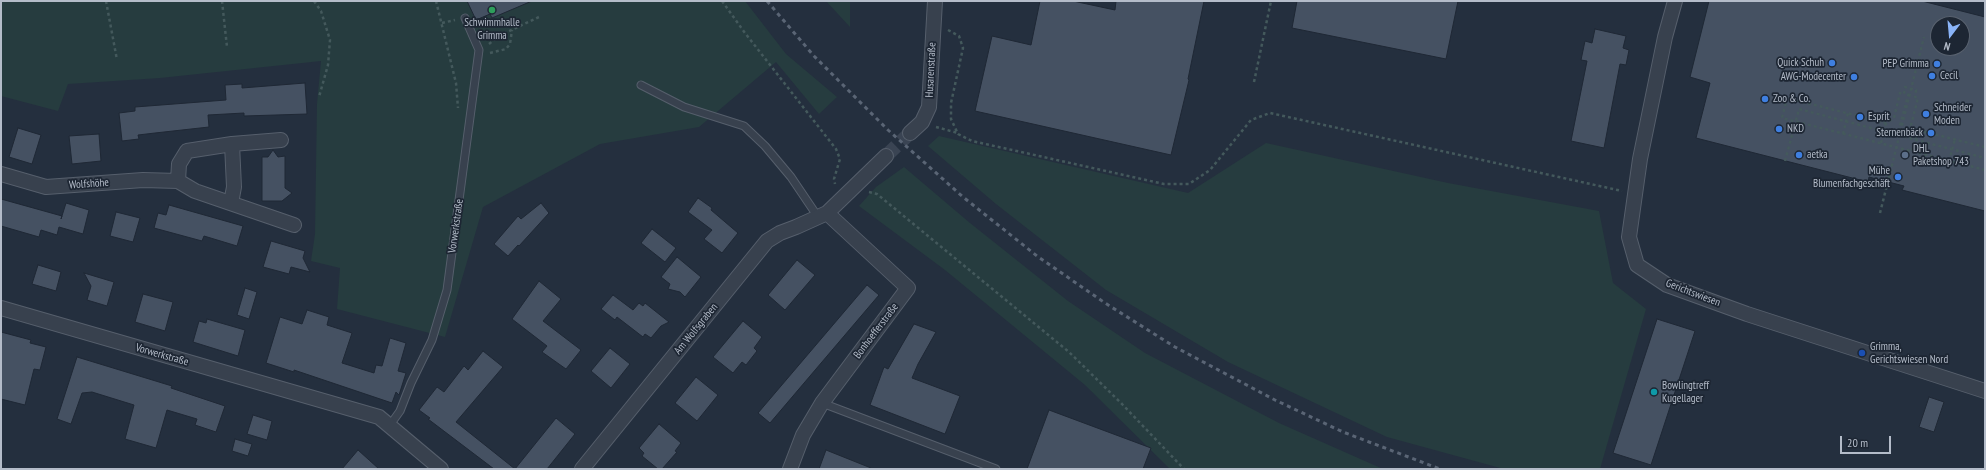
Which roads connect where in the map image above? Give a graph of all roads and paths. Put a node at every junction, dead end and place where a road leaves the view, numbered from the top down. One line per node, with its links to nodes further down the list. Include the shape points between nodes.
1 (106, 1): 17 (path)
2 (222, 1): 15 (path)
3 (314, 1): 21 (path, via 321,10 330,40 328,65)
4 (436, 1): 23 (path, via 456,83)
5 (722, 1): 44 (path, via 836,149 840,159 834,179 835,187)
6 (935, 1): 11 (street, Husarenstraße)
7 (1271, 1): 18 (path)
8 (1675, 1): 43 (street, Gerichtswiesen, via 1665,37)
9 (541, 16): 12 (path)
10 (465, 18): 16 (lane, Vorwerkstraße)
11 (933, 25): 25 (street, Husarenstraße, via 929,107 927,114); 27 (path, via 959,36 963,48 951,103 951,119)
12 (512, 30): 13 (path); 16 (path, via 510,44 506,49)
13 (499, 36)
14 (1924, 37): 20 (path)
15 (227, 47)
16 (479, 54): 52 (lane, Vorwerkstraße, via 447,290 432,340 400,411)
17 (117, 60)
18 (1254, 82)
19 (641, 85): 47 (lane, via 684,106 744,126 765,146)
20 (1911, 88): 24 (path, via 1905,87 1904,94 1900,93 1894,118); 26 (path, via 1916,90 1914,97 1918,98 1911,125 1913,129); 29 (path)
21 (319, 97)
22 (1848, 113): 24 (path); 28 (path, bridge); 28 (path, via 1788,98 1782,118)
23 (458, 114)
24 (1886, 123): 33 (path, bridge)
25 (913, 129): 27 (path, via 936,127)
26 (1918, 130): 30 (path); 35 (path, bridge)
27 (958, 134): 43 (path, via 972,142 1164,184 1189,184 1210,170 1252,120 1270,113)
28 (1843, 134): 33 (path)
29 (1899, 136): 37 (path); 38 (path, via 1799,109); 46 (path)
30 (1955, 139): 34 (path); 39 (path, bridge)
31 (281, 140): 32 (street)
32 (232, 144): 42 (street, via 187,151 179,164); 45 (street, via 234,187)
33 (1881, 144): 35 (path)
34 (1985, 147)
35 (1912, 151): 39 (path)
36 (886, 156): 44 (street)
37 (1985, 158)
38 (1785, 161)
39 (1950, 161): 40 (path)
40 (1985, 170)
41 (1, 174): 42 (street, Wolfshöhe, via 46,187 143,180)
42 (178, 181): 45 (street, Wolfshöhe, via 195,191)
43 (1636, 194): 50 (street, Gerichtswiesen, via 1629,236 1637,265 1667,285 1748,314)
44 (844, 195): 47 (street); 57 (path, via 867,192 877,194 1069,352)
45 (231, 203): 48 (street, Wolfshöhe)
46 (1880, 213)
47 (822, 215): 51 (street, Bonhoefferstraße, via 908,288); 54 (street, Am Wolfsgraben, via 767,241)
48 (294, 225)
49 (1, 308): 52 (street, Vorwerkstraße, via 366,413 379,417)
50 (1985, 390)
51 (822, 404): 55 (street, Bonhoefferstraße, via 803,435); 56 (lane)
52 (390, 425): 53 (street, Vorwerkstraße)
53 (441, 469)
54 (582, 469)
55 (790, 469)
56 (996, 469)
57 (1184, 469)

